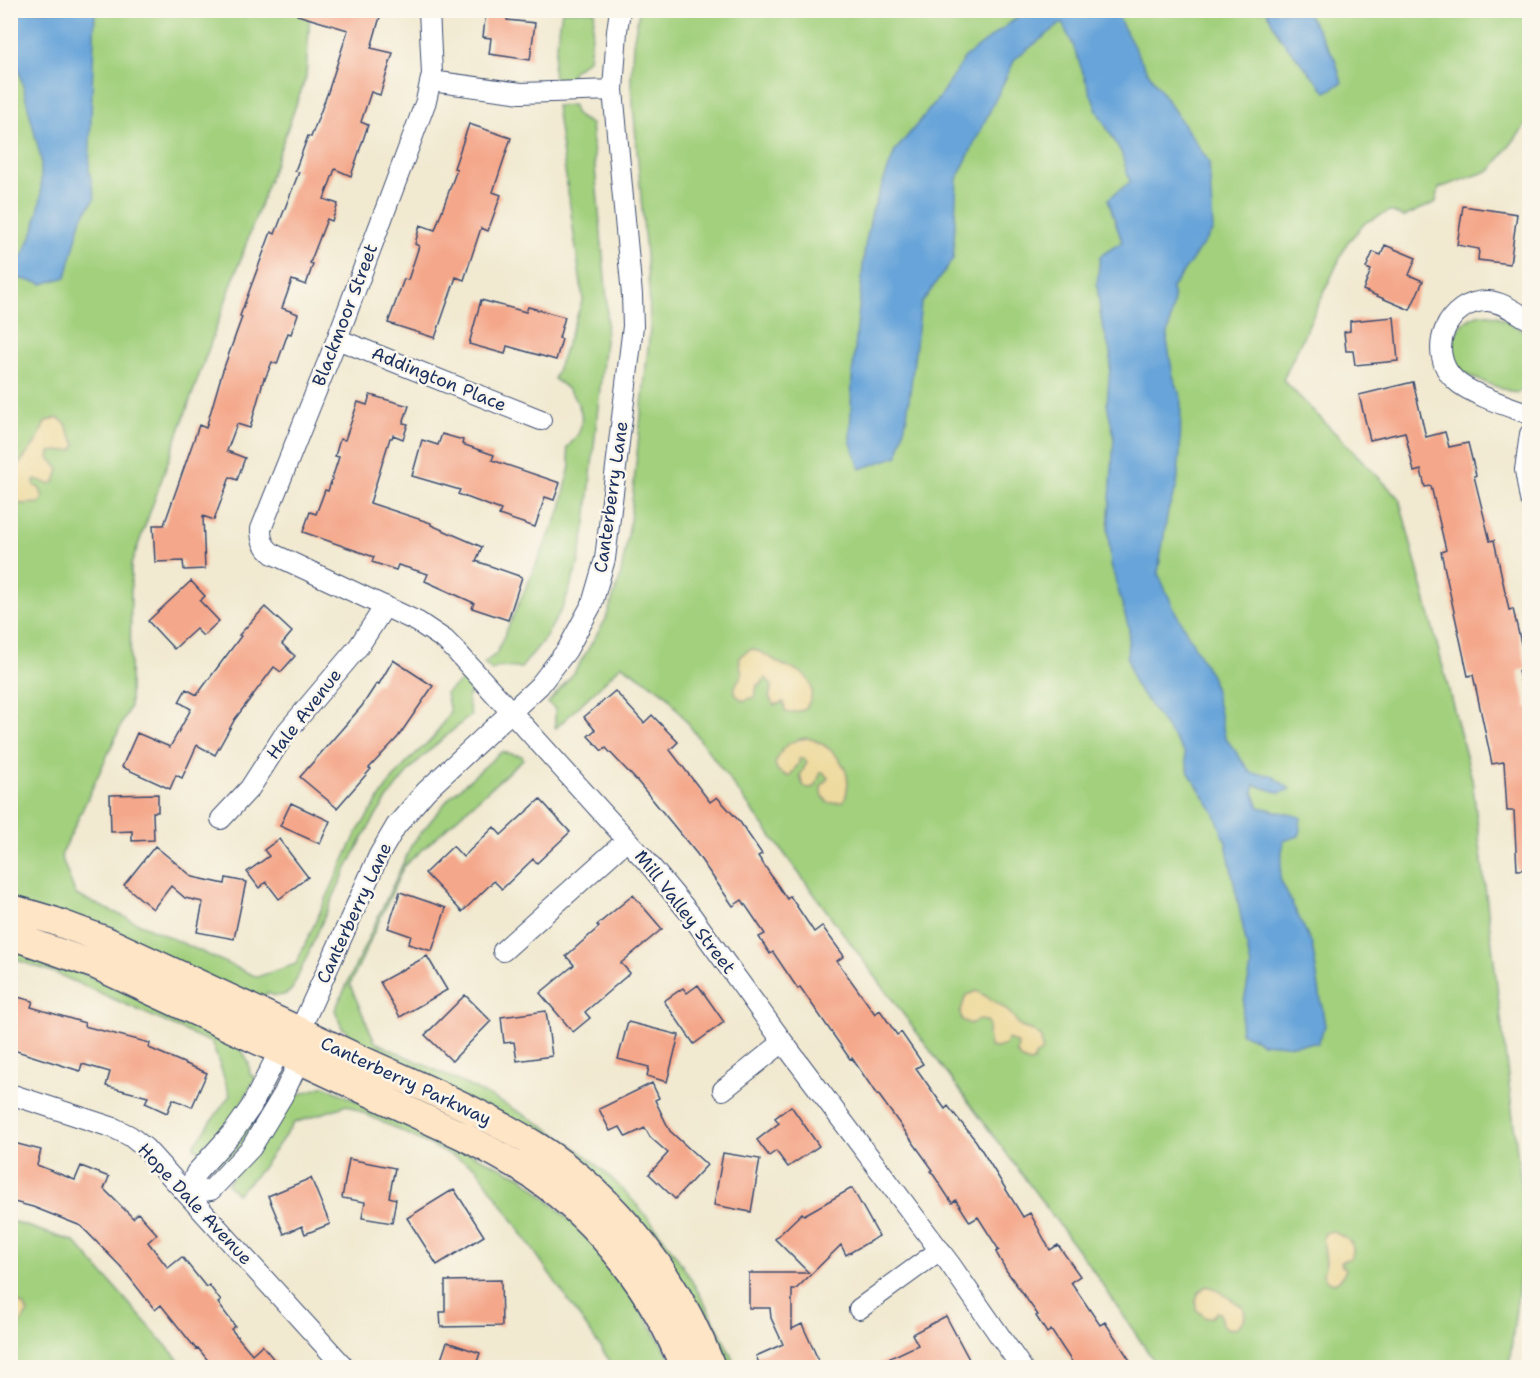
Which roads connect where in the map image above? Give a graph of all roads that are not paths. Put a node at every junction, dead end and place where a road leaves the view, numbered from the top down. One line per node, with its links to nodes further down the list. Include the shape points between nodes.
1 (429, 10): 3 (street, Blackmoor Street)
2 (620, 10): 4 (street, Canterberry Lane)
3 (431, 81): 4 (street, via 521,93); 6 (street, Blackmoor Street)
4 (614, 90): 13 (street, Canterberry Lane, via 633,326 605,559 592,604 575,637 544,680)
5 (1530, 320): 7 (street, via 1498,303 1470,305 1449,321 1440,348 1444,366 1457,382)
6 (337, 339): 8 (street, Addington Place); 11 (street, Blackmoor Street, via 261,529)
7 (1530, 414)
8 (541, 420)
9 (1530, 434): 10 (street, via 1525,470)
10 (1530, 500)
11 (265, 548): 12 (street, Mill Valley Street)
12 (385, 606): 13 (street, Mill Valley Street, via 445,640); 14 (street, Hale Avenue, via 359,646 284,735 250,788)
13 (511, 711): 15 (street, Mill Valley Street); 19 (street, Canterberry Lane, via 416,800 396,826 379,855)
14 (221, 819)
15 (627, 840): 18 (street); 20 (street, Mill Valley Street, via 692,915)
16 (10, 908): 19 (street, Canterberry Parkway, via 105,940)
17 (10, 935): 21 (street, Canterberry Parkway, via 95,965)
18 (503, 951)
19 (300, 1030): 21 (street, Canterberry Lane); 29 (street, Canterberry Parkway, via 503,1127 564,1166 607,1203 652,1256 685,1308)
20 (783, 1042): 22 (street); 25 (street, Mill Valley Street)
21 (290, 1055): 24 (street, Canterberry Lane, via 228,1138 196,1173); 28 (street, Canterberry Parkway, via 470,1140 552,1190 583,1217 635,1278 665,1326)
22 (723, 1090)
23 (10, 1094): 24 (street, Hope Dale Avenue, via 130,1137)
24 (188, 1194): 27 (street, Hope Dale Avenue)
25 (940, 1250): 26 (street); 30 (street, Mill Valley Street)
26 (860, 1309)
27 (345, 1368)
28 (684, 1368)
29 (712, 1368)
30 (1022, 1368)

